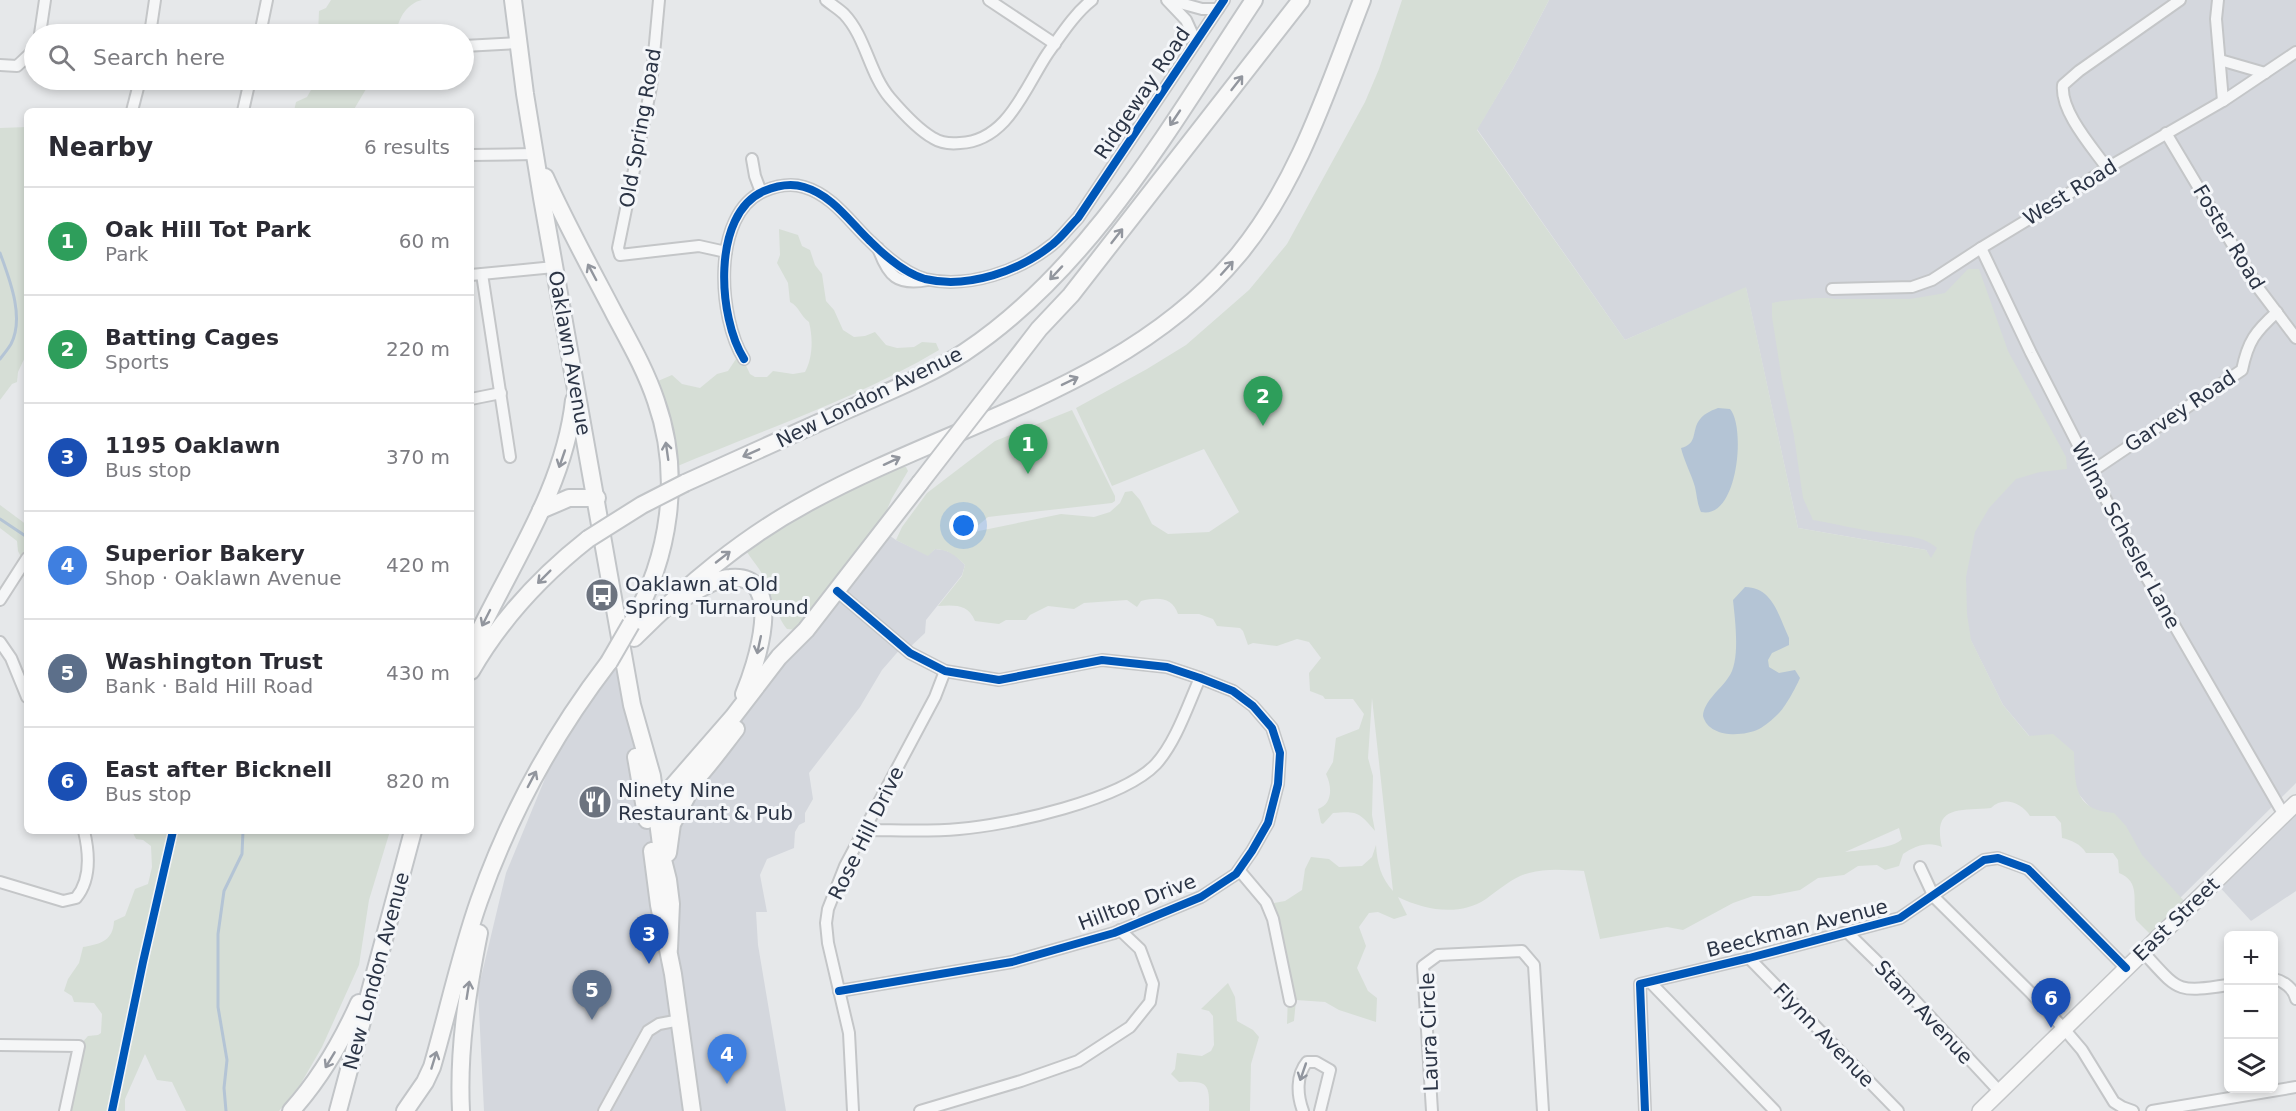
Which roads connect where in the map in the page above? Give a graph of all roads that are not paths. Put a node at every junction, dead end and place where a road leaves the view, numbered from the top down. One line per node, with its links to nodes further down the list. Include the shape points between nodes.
1 (45, 0): 16 (street)
2 (155, 0): 17 (street)
3 (267, 0): 18 (street)
4 (513, 0): 20 (main road, Oaklawn Avenue)
5 (659, 0): 41 (street, Old Spring Road, via 651,87 618,248 620,255 699,246)
6 (826, 0): 21 (street, via 845,15 887,95 933,139 950,144 988,137 1006,120)
7 (990, 0): 21 (street)
8 (1092, 0): 21 (street)
9 (1168, 0): 15 (street, via 1202,9); 19 (street, via 1186,20)
10 (1254, 0): 38 (main road, New London Avenue, one-way to 38)
11 (1301, 0): 46 (main road, one-way to 11, via 1071,295)
12 (1362, 0): 59 (main road, one-way to 12, via 723,556 777,519 1098,367 1149,336 1203,292 1239,254 1285,184 1310,133)
13 (2180, 0): 37 (street, via 2063,85 2067,107)
14 (2218, 0): 25 (street)
15 (1221, 4): 19 (street, Ridgeway Road)
16 (41, 24)
17 (151, 24)
18 (262, 24)
19 (1196, 42): 39 (street, Ridgeway Road, via 1078,218 1053,244 1003,272 968,281 907,282 885,270 878,248 829,201 803,187 777,185)
20 (518, 43): 22 (street); 34 (main road, Oaklawn Avenue)
21 (1055, 44)
22 (474, 45)
23 (2296, 52): 27 (street, West Road)
24 (24, 59): 26 (street, via 17,66)
25 (2220, 60): 27 (street); 30 (street)
26 (0, 66)
27 (2265, 73): 30 (street, West Road)
28 (137, 90): 31 (street)
29 (248, 90): 32 (street)
30 (2223, 100): 33 (street, West Road)
31 (133, 108)
32 (244, 108)
33 (2166, 133): 37 (street, West Road); 45 (street, Foster Road, via 2259,289)
34 (535, 154): 35 (street); 42 (main road, Oaklawn Avenue); 61 (main road, one-way to 34, via 654,579 665,537 670,488 665,436 645,374 563,217)
35 (474, 155)
36 (752, 159): 39 (street)
37 (2107, 168): 40 (street, West Road)
38 (1134, 180): 46 (main road); 64 (main road, New London Avenue, one-way to 64, bridge, via 1033,297 992,333 908,383 686,483 588,539 517,606)
39 (761, 192): 41 (street, via 736,217)
40 (1981, 248): 44 (street, West Road, via 1922,285); 53 (street, Wilma Schesler Lane)
41 (726, 252): 48 (street, via 728,321)
42 (554, 267): 43 (street); 49 (main road, Oaklawn Avenue)
43 (476, 275): 50 (street)
44 (1832, 289)
45 (2277, 312): 47 (street, Foster Road); 53 (street, Garvey Road, via 2250,341 2242,370)
46 (1039, 329): 57 (main road, bridge)
47 (2296, 338)
48 (744, 359)
49 (576, 381): 54 (main road, Oaklawn Avenue); 55 (main road, one-way to 55, via 568,438)
50 (501, 393): 51 (street); 52 (street)
51 (474, 398)
52 (510, 457)
53 (2091, 472): 75 (street, Wilma Schesler Lane, via 2161,605)
54 (597, 498): 55 (main road, via 569,498); 68 (main road, Oaklawn Avenue)
55 (541, 510): 63 (main road, one-way to 63)
56 (24, 563): 58 (street)
57 (837, 591): 60 (main road); 65 (street, Hilltop Drive, via 910,653)
58 (0, 600)
59 (662, 609): 61 (main road); 69 (main road, one-way to 69, via 708,585 731,578 750,582 759,592 764,607 760,641 748,684)
60 (806, 630): 69 (main road, via 779,657); 70 (main road, via 788,662)
61 (633, 631): 77 (main road, one-way to 61, bridge, via 548,749)
62 (0, 642): 67 (street)
63 (474, 643)
64 (474, 667)
65 (945, 671): 66 (street, Hilltop Drive, via 999,680 1102,660 1167,667); 76 (street, Rose Hill Drive, via 935,697)
66 (1200, 678): 76 (street, via 1175,734 1156,763 1132,783 1074,805 1018,820 959,829); 81 (street, Hilltop Drive, via 1233,691 1253,706 1272,728 1280,753 1278,784 1268,823)
67 (24, 690)
68 (632, 705): 71 (main road, Oaklawn Avenue); 74 (main road, Oaklawn Avenue, via 632,728)
69 (733, 717): 72 (main road)
70 (714, 759): 74 (main road, via 674,801); 82 (main road, via 672,824)
71 (648, 763): 72 (main road, via 666,773); 74 (main road, Oaklawn Avenue)
72 (686, 771): 74 (main road)
73 (2296, 803): 75 (main road, East Street)
74 (653, 812): 82 (main road, Oaklawn Avenue); 87 (main road, Oaklawn Avenue, via 659,905)
75 (2284, 815): 88 (main road, East Street)
76 (863, 830): 95 (street, Rose Hill Drive, via 828,909 828,943)
77 (507, 831): 108 (main road, one-way to 77, via 432,1067 479,902); 109 (main road, one-way to 77, via 461,1043 468,988)
78 (84, 834): 83 (street, via 88,861 76,898 63,901)
79 (412, 834): 91 (main road, New London Avenue)
80 (1920, 867): 84 (street)
81 (1239, 870): 85 (street, Hilltop Drive, via 1201,897); 97 (street, via 1266,902 1273,919)
82 (668, 880): 87 (main road, Oaklawn Avenue)
83 (0, 882)
84 (1934, 897): 86 (street, Beeckman Avenue, via 1900,918); 90 (street, Beeckman Avenue, via 1984,860 2007,861 2028,869); 99 (street)
85 (1120, 930): 95 (street, Hilltop Drive, via 1012,962); 103 (street, via 1140,949 1153,984 1150,1002 1130,1027 1078,1061)
86 (1848, 933): 89 (street, Beeckman Avenue); 102 (street, Stam Avenue)
87 (669, 950): 98 (main road, Oaklawn Avenue)
88 (2143, 952): 90 (main road, East Street); 94 (street, via 2182,988)
89 (1749, 958): 93 (street, Beeckman Avenue); 119 (street, Flynn Avenue)
90 (2126, 968): 99 (main road, East Street)
91 (376, 971): 106 (main road, one-way to 106, via 324,1070); 107 (main road, New London Avenue)
92 (2278, 981): 96 (street, via 2285,984)
93 (1650, 982): 104 (street, via 1640,984); 118 (street)
94 (2224, 986)
95 (839, 991): 112 (street, Rose Hill Drive, via 849,1034)
96 (2296, 999)
97 (1290, 1001)
98 (680, 1020): 110 (street, via 659,1024 648,1031); 111 (main road, Oaklawn Avenue)
99 (2065, 1030): 102 (main road, East Street); 121 (street, via 2114,1102)
100 (0, 1045): 105 (street, via 79,1046)
101 (2296, 1087): 122 (street)
102 (2000, 1092): 120 (main road, East Street)
103 (933, 1110): 113 (street)
104 (1646, 1110)
105 (66, 1111)
106 (291, 1111)
107 (338, 1111)
108 (405, 1111)
109 (461, 1111)
110 (604, 1111)
111 (692, 1111)
112 (853, 1111)
113 (920, 1111)
114 (1303, 1111): 115 (street, one-way to 114, via 1330,1070 1316,1062 1307,1062 1302,1067 1298,1096)
115 (1320, 1111)
116 (1432, 1111): 117 (street, Laura Circle, via 1423,966 1438,955 1522,951 1534,965)
117 (1543, 1111)
118 (1775, 1111)
119 (1898, 1111)
120 (1980, 1111)
121 (2133, 1111)
122 (2152, 1111)

